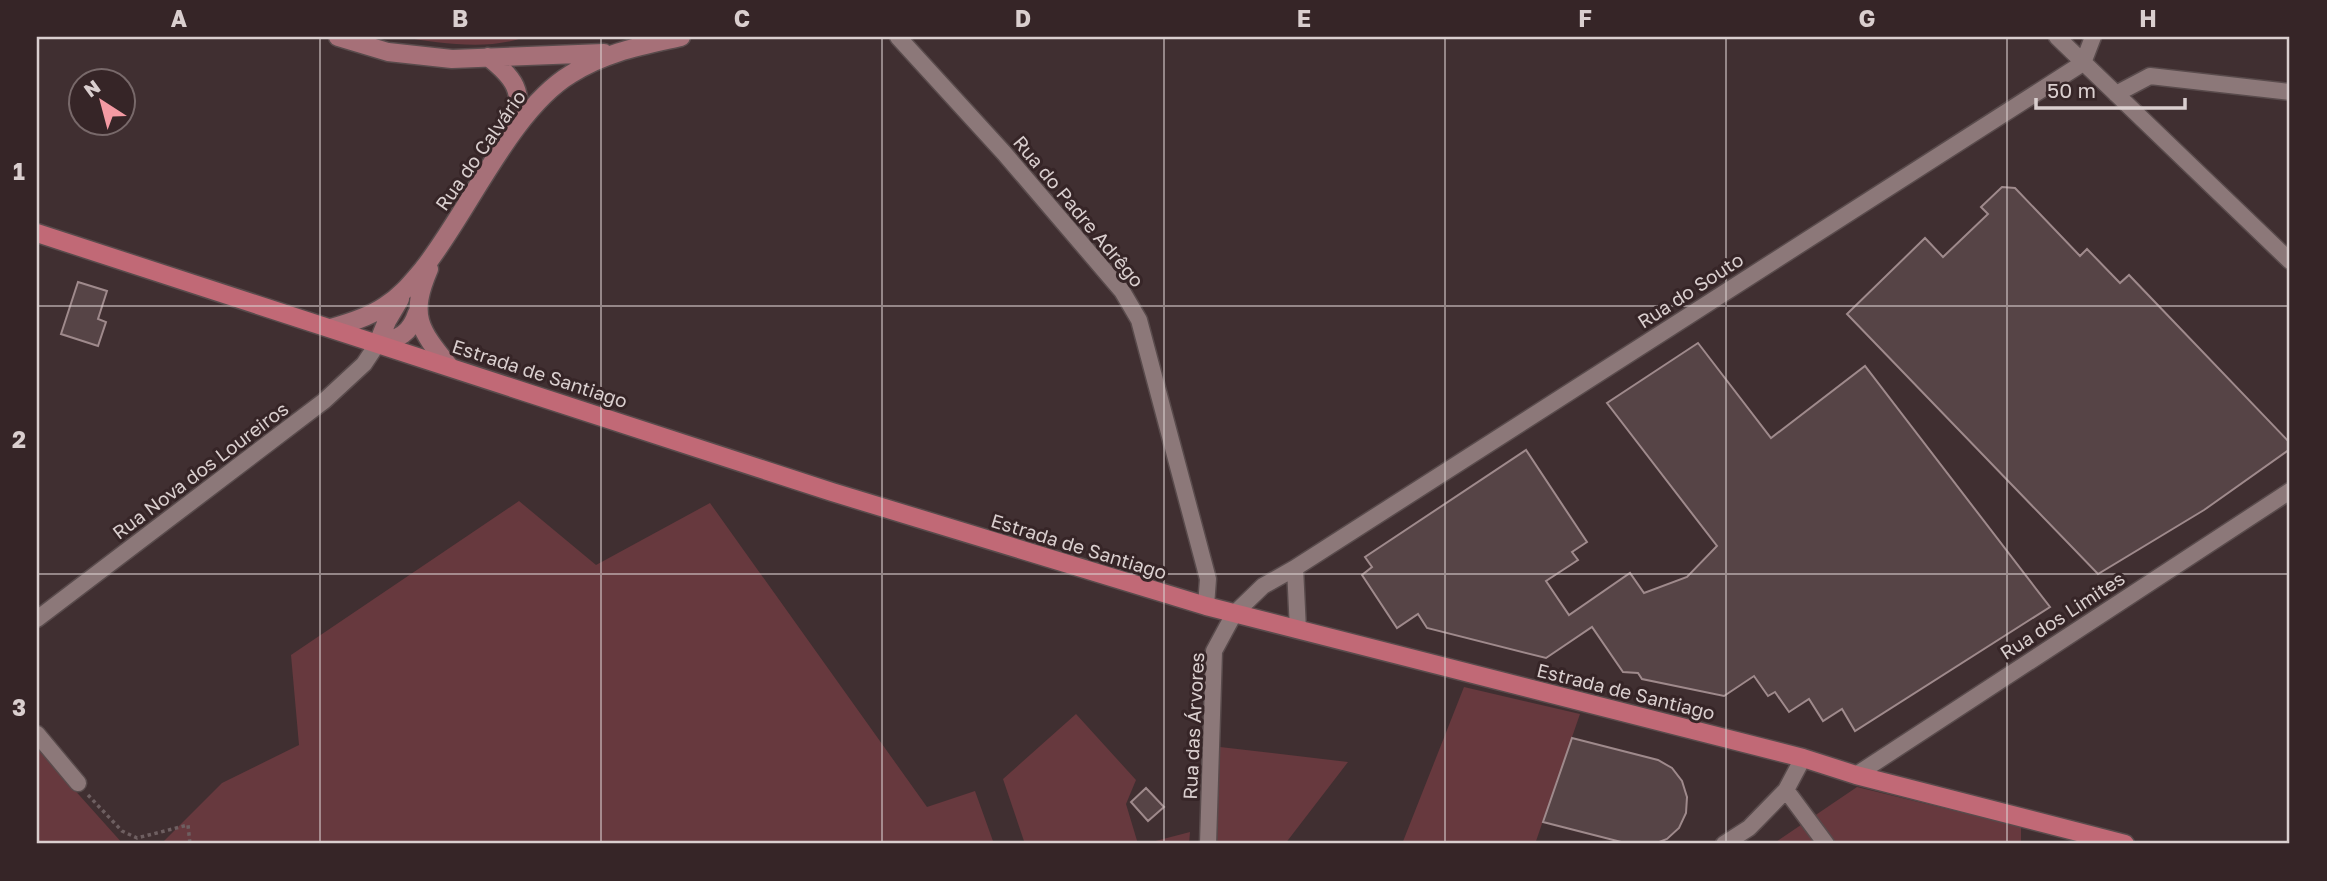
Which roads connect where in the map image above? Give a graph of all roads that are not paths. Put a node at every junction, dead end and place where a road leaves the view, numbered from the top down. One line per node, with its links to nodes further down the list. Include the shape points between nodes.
1 (338, 37): 7 (main road, via 388,52 452,59)
2 (681, 37): 6 (main road, Rua do Calvário)
3 (898, 37): 22 (street, Rua do Padre Adrêgo, via 1122,291 1139,320 1208,579)
4 (2057, 37): 8 (street)
5 (2093, 37): 8 (street)
6 (611, 53): 7 (main road); 11 (main road, Rua do Calvário, via 568,75)
7 (488, 57): 11 (main road, via 517,87 521,104)
8 (2083, 63): 10 (street); 21 (street, Rua do Souto)
9 (2290, 92): 10 (street, via 2150,76)
10 (2116, 94): 14 (street)
11 (516, 128): 13 (main road, Rua do Calvário)
12 (37, 233): 17 (main road, Estrada de Santiago)
13 (437, 251): 15 (main road, Rua do Calvário); 16 (main road, Rua do Calvário, via 422,286)
14 (2290, 261)
15 (404, 292): 17 (main road, Rua do Calvário, via 372,313); 18 (main road, Rua do Calvário)
16 (417, 313): 18 (main road, Rua do Calvário, via 407,333); 19 (main road, via 427,339)
17 (331, 328): 18 (main road, Estrada de Santiago)
18 (378, 343): 19 (main road, Estrada de Santiago); 24 (street, Rua Nova dos Loureiros, via 364,364 324,401)
19 (449, 366): 22 (main road, Estrada de Santiago, via 832,492)
20 (2290, 491): 28 (street, Rua dos Limites)
21 (1295, 568): 23 (street, Rua do Souto, via 1263,586); 25 (street)
22 (1206, 606): 23 (main road, Estrada de Santiago)
23 (1234, 614): 25 (main road, Estrada de Santiago); 31 (street, Rua das Árvores, via 1214,650)
24 (37, 620)
25 (1298, 631): 27 (main road, Estrada de Santiago)
26 (37, 734): 29 (street)
27 (1803, 758): 28 (main road, Estrada de Santiago); 30 (street)
28 (1856, 775): 34 (main road, Estrada de Santiago)
29 (78, 783)
30 (1786, 790): 32 (street, via 1749,828); 33 (street)
31 (1208, 844)
32 (1724, 844)
33 (1826, 844)
34 (2125, 844)

